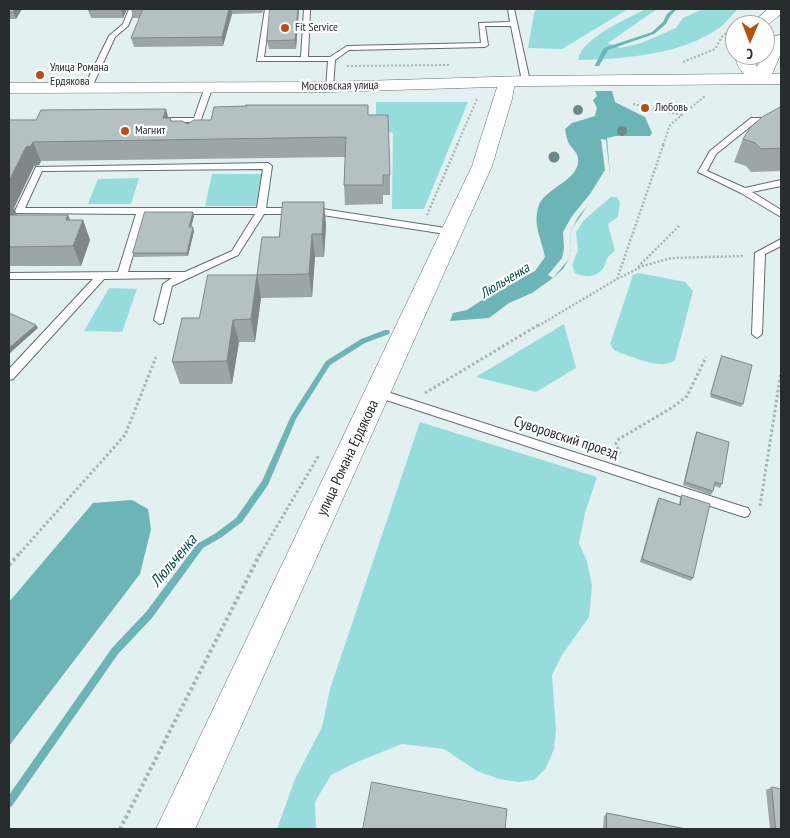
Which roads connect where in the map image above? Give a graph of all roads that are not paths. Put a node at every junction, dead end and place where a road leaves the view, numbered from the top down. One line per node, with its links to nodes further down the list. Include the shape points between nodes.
1 (132, 9): 13 (lane, via 126,25 112,36)
2 (268, 9): 7 (lane, via 260,59)
3 (307, 9): 7 (lane)
4 (511, 9): 5 (lane)
5 (514, 24): 8 (lane, via 481,24 484,46 347,48); 11 (lane)
6 (781, 40): 9 (main road)
7 (304, 59): 8 (lane)
8 (332, 63): 14 (lane)
9 (760, 68): 10 (main road, Московская улица); 11 (main road, Московская улица)
10 (781, 80)
11 (516, 82): 14 (main road, Московская улица); 25 (main road, улица Романа Ердякова, via 503,100 482,166)
12 (209, 86): 13 (main road, Московская улица); 14 (main road, Московская улица); 17 (lane)
13 (88, 87): 15 (main road, Московская улица)
14 (330, 87)
15 (9, 88)
16 (147, 120): 17 (lane)
17 (196, 120): 19 (lane)
18 (781, 120): 21 (lane, via 754,120 713,153 702,172)
19 (193, 133)
20 (781, 183): 21 (lane)
21 (744, 191): 24 (lane)
22 (142, 210): 23 (lane); 23 (lane, via 19,211 39,169 268,166); 28 (lane)
23 (261, 211): 25 (lane, via 316,211); 30 (lane, via 235,253)
24 (781, 214)
25 (452, 232): 34 (main road, улица Романа Ердякова)
26 (781, 242): 32 (lane, via 760,253)
27 (102, 275): 28 (lane); 29 (lane); 33 (lane)
28 (122, 275): 30 (lane)
29 (9, 276)
30 (189, 276): 31 (lane, via 168,284)
31 (159, 320)
32 (757, 334)
33 (9, 376)
34 (378, 393): 35 (lane, Суворовский проезд); 36 (main road, улица Романа Ердякова)
35 (744, 512)
36 (175, 829)

